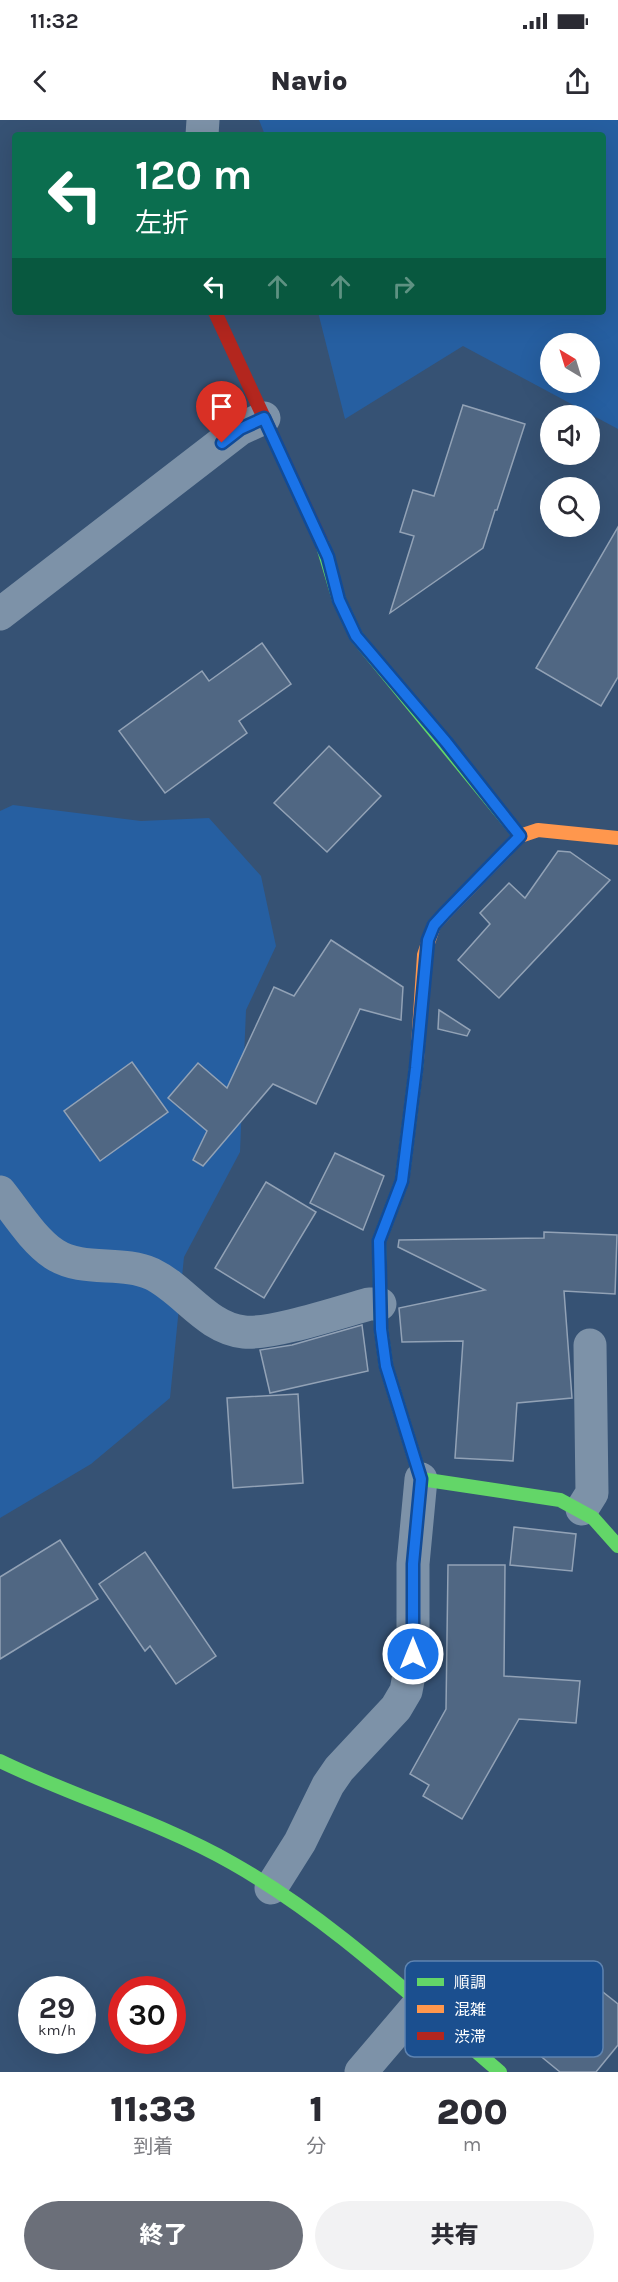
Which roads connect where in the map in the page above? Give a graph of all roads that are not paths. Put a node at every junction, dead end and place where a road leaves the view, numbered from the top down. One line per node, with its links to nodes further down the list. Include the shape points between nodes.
1 (215, 315): 2 (street)
2 (264, 418): 3 (street, via 240,429); 4 (street, via 328,557 339,600 356,636)
3 (0, 614)
4 (520, 836): 5 (street, via 538,830); 7 (street, via 434,925 428,940 402,1181 379,1241)
5 (618, 838)
6 (0, 1192): 7 (street, via 54,1254 69,1261 122,1266 154,1275 224,1328 245,1332 267,1330)
7 (380, 1304): 9 (street, via 386,1366)
8 (590, 1345): 10 (street, via 592,1493)
9 (421, 1479): 10 (street, via 560,1500); 13 (street, via 413,1564 413,1654 406,1691 384,1723 339,1769)
10 (582, 1509): 11 (street)
11 (618, 1546)
12 (0, 1761): 13 (street, via 193,1841)
13 (271, 1888): 14 (street, via 323,1923)
14 (405, 1992)
15 (405, 2020): 17 (street)
16 (482, 2057): 18 (street)
17 (361, 2072)
18 (500, 2072)

